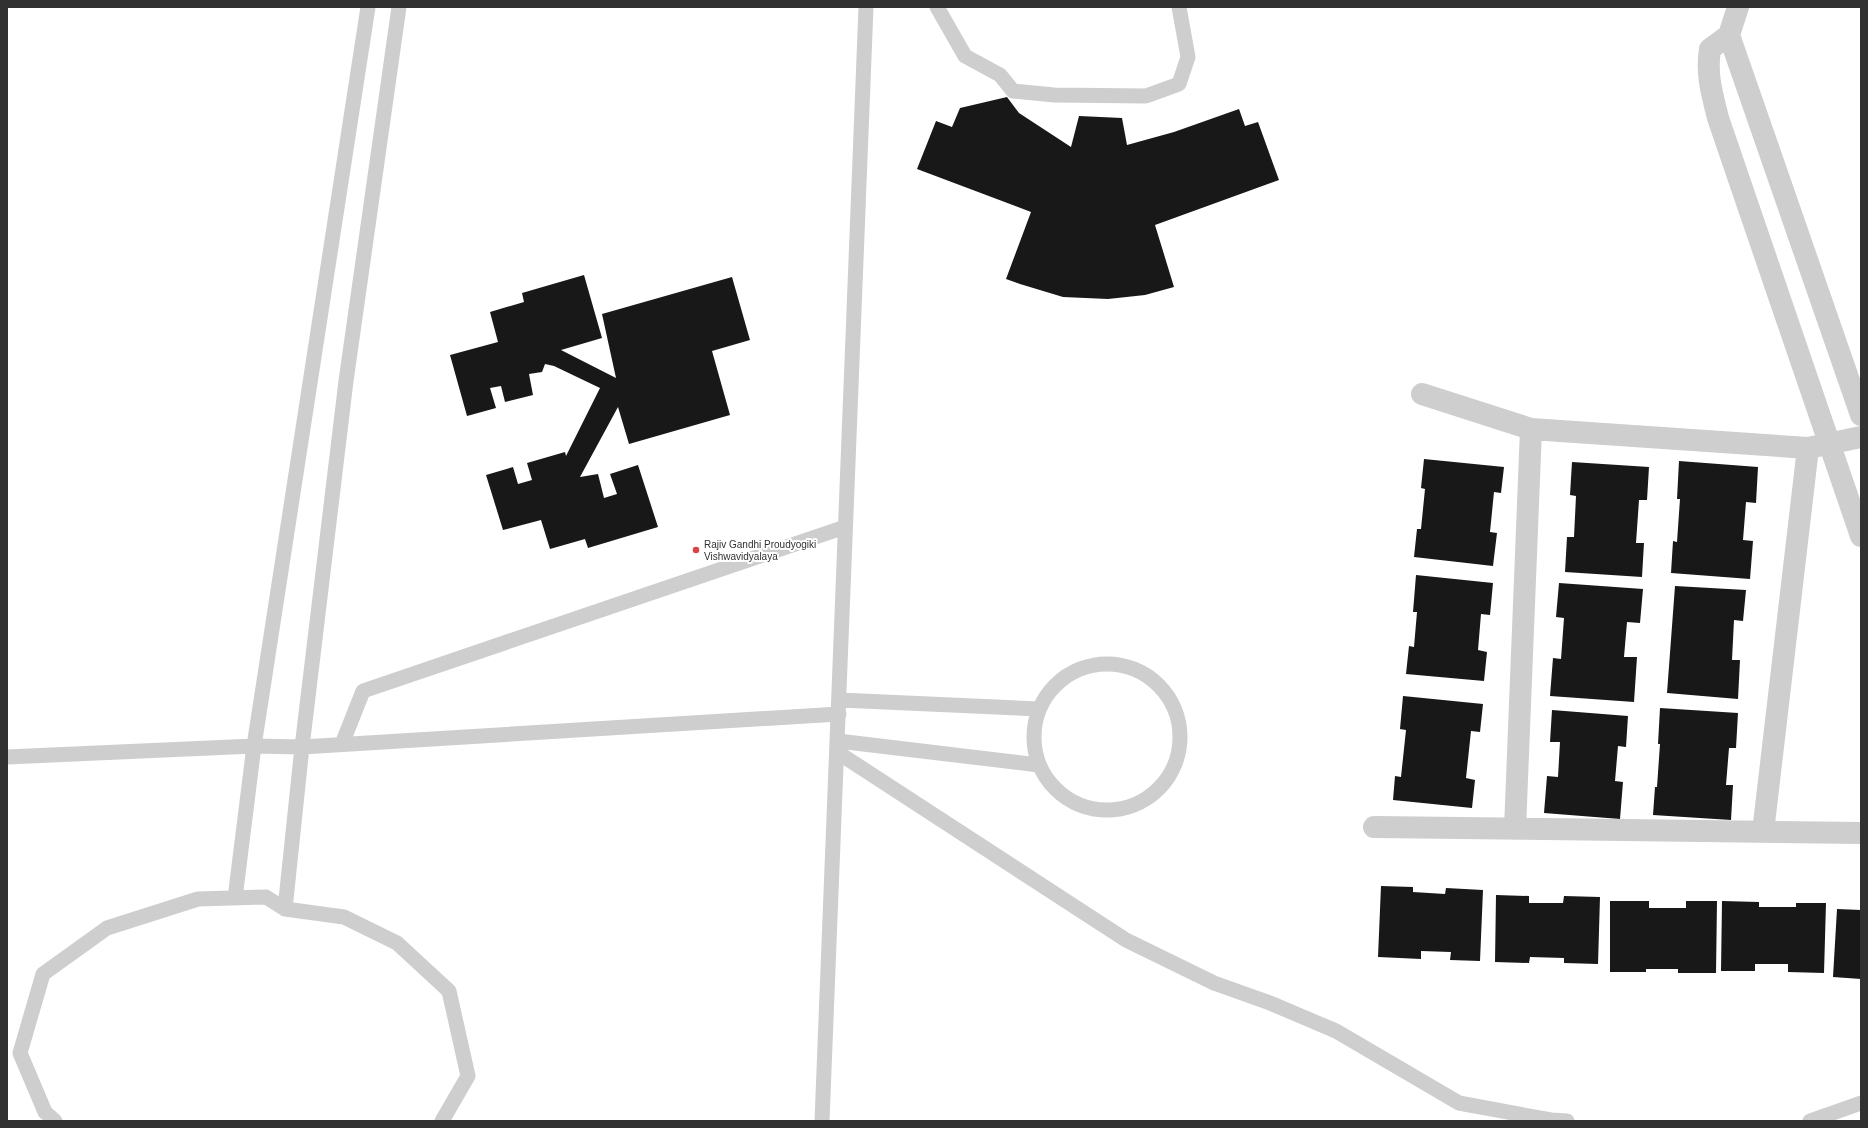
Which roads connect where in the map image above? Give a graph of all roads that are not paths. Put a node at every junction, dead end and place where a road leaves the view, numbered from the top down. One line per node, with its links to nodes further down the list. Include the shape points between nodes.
1 (368, 7): 19 (lane)
2 (399, 7): 21 (lane, via 346,381)
3 (866, 7): 14 (lane)
4 (937, 7): 5 (lane, via 965,56 1000,75 1013,91 1054,95 1146,96 1179,84 1188,57)
5 (1179, 7)
6 (1738, 7): 7 (street)
7 (1729, 34): 9 (street); 12 (street, via 1710,49 1707,66 1711,92)
8 (1422, 394): 10 (street)
9 (1861, 415)
10 (1531, 429): 13 (street); 25 (street)
11 (1861, 437): 12 (street)
12 (1830, 443): 13 (street); 15 (street)
13 (1808, 448): 26 (street)
14 (845, 527): 16 (lane); 18 (lane, via 364,692)
15 (1861, 536)
16 (839, 707): 17 (lane); 18 (lane); 20 (lane)
17 (1039, 709): 23 (lane, via 1034,728 1034,747); 23 (lane, via 1048,693 1062,679 1078,669 1097,664 1116,664 1135,669 1152,679 1172,704 1180,728 1175,766 1165,782 1151,795 1129,807 1097,810 1078,805 1048,782)
18 (342, 744): 21 (lane)
19 (254, 746): 21 (lane); 22 (lane); 28 (lane)
20 (837, 746): 23 (lane); 33 (lane); 34 (lane, via 1126,940 1214,983 1336,1031 1459,1103)
21 (302, 747): 29 (lane)
22 (7, 757)
23 (1039, 765)
24 (1374, 827): 25 (street)
25 (1515, 829): 26 (street)
26 (1763, 832): 27 (street)
27 (1861, 833)
28 (235, 898): 29 (lane, via 266,897); 31 (lane, via 198,899 106,928 43,974 20,1054 45,1112)
29 (285, 909): 32 (lane, via 344,917 397,943 449,991 468,1076)
30 (1861, 1104): 35 (lane)
31 (55, 1121)
32 (442, 1121)
33 (822, 1121)
34 (1567, 1121)
35 (1810, 1121)

